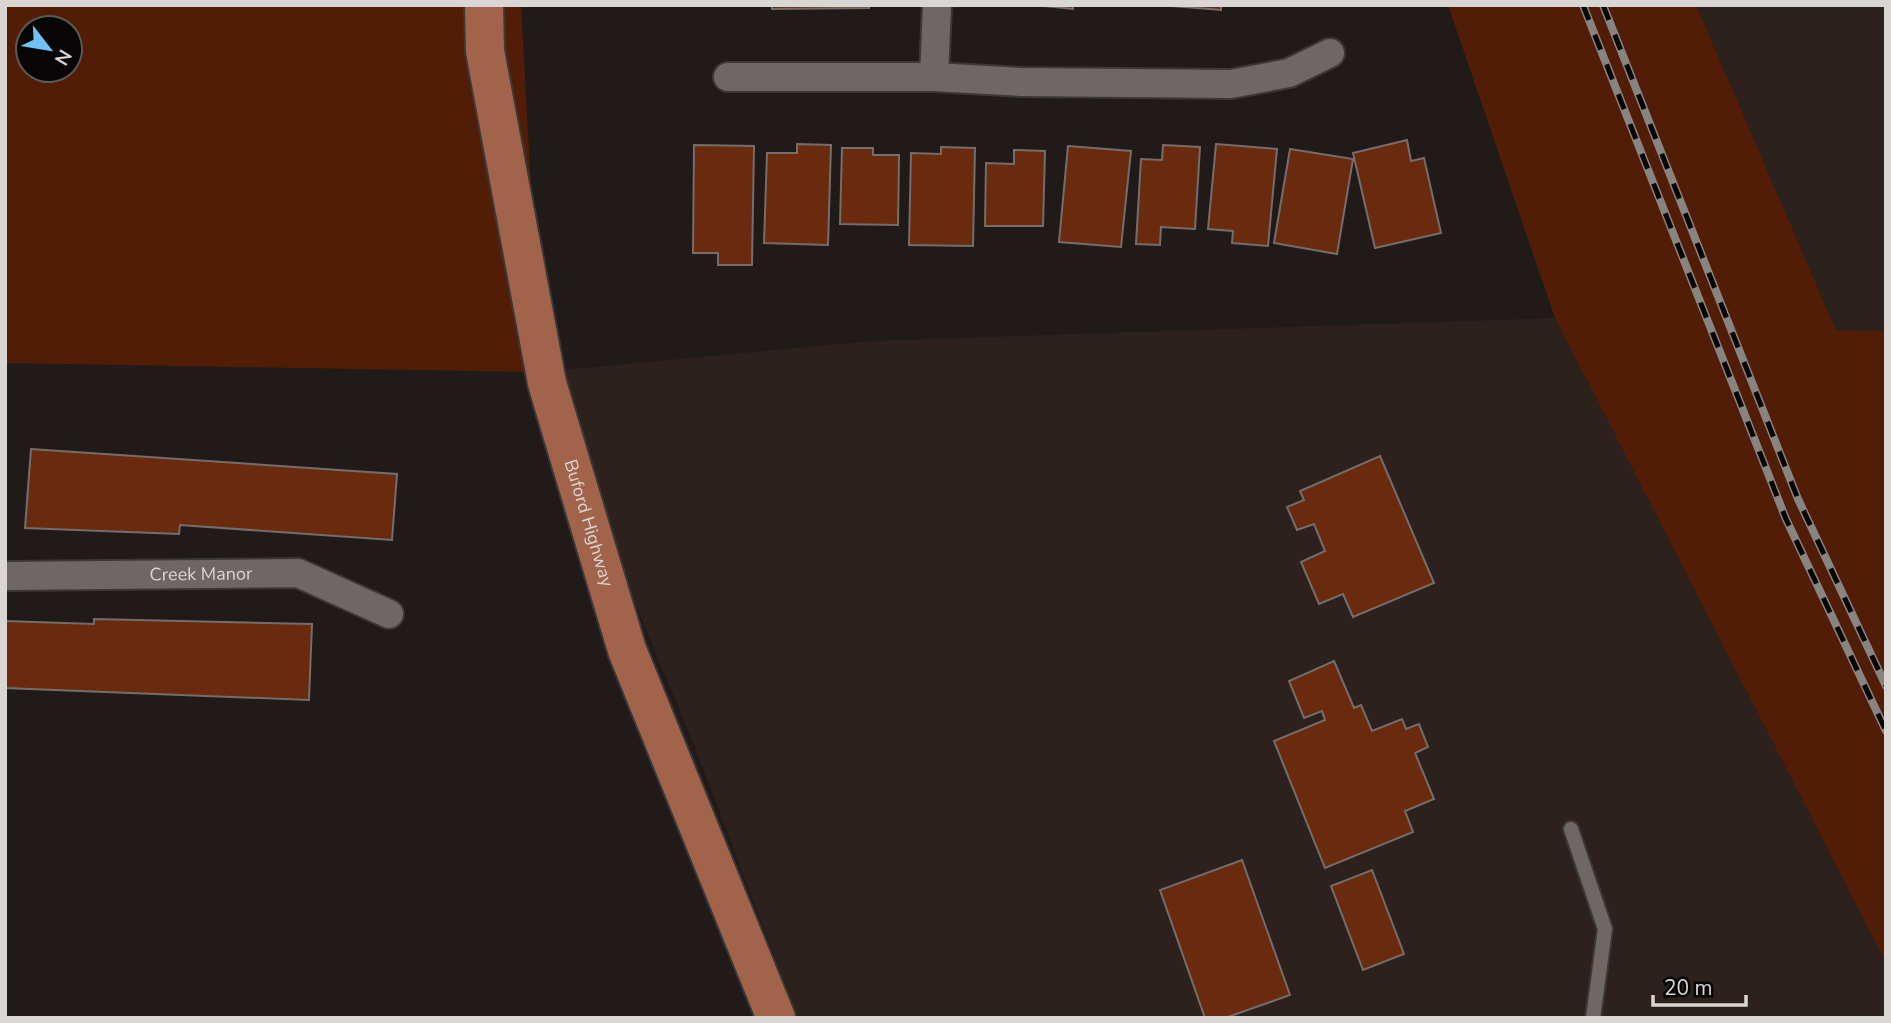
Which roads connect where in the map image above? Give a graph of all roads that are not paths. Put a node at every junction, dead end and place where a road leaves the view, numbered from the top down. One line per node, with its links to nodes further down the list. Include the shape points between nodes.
1 (463, 5): 4 (main road)
2 (484, 5): 4 (main road, Buford Highway)
3 (937, 5): 7 (street)
4 (485, 51): 11 (main road, Buford Highway, via 547,383 627,650)
5 (1330, 54): 7 (street, via 1289,74 1231,84)
6 (728, 77): 7 (street)
7 (934, 77)
8 (5, 576): 9 (street, Creek Manor, via 298,573)
9 (389, 614)
10 (1571, 829): 12 (lane, via 1605,929)
11 (776, 1018)
12 (1593, 1018)

